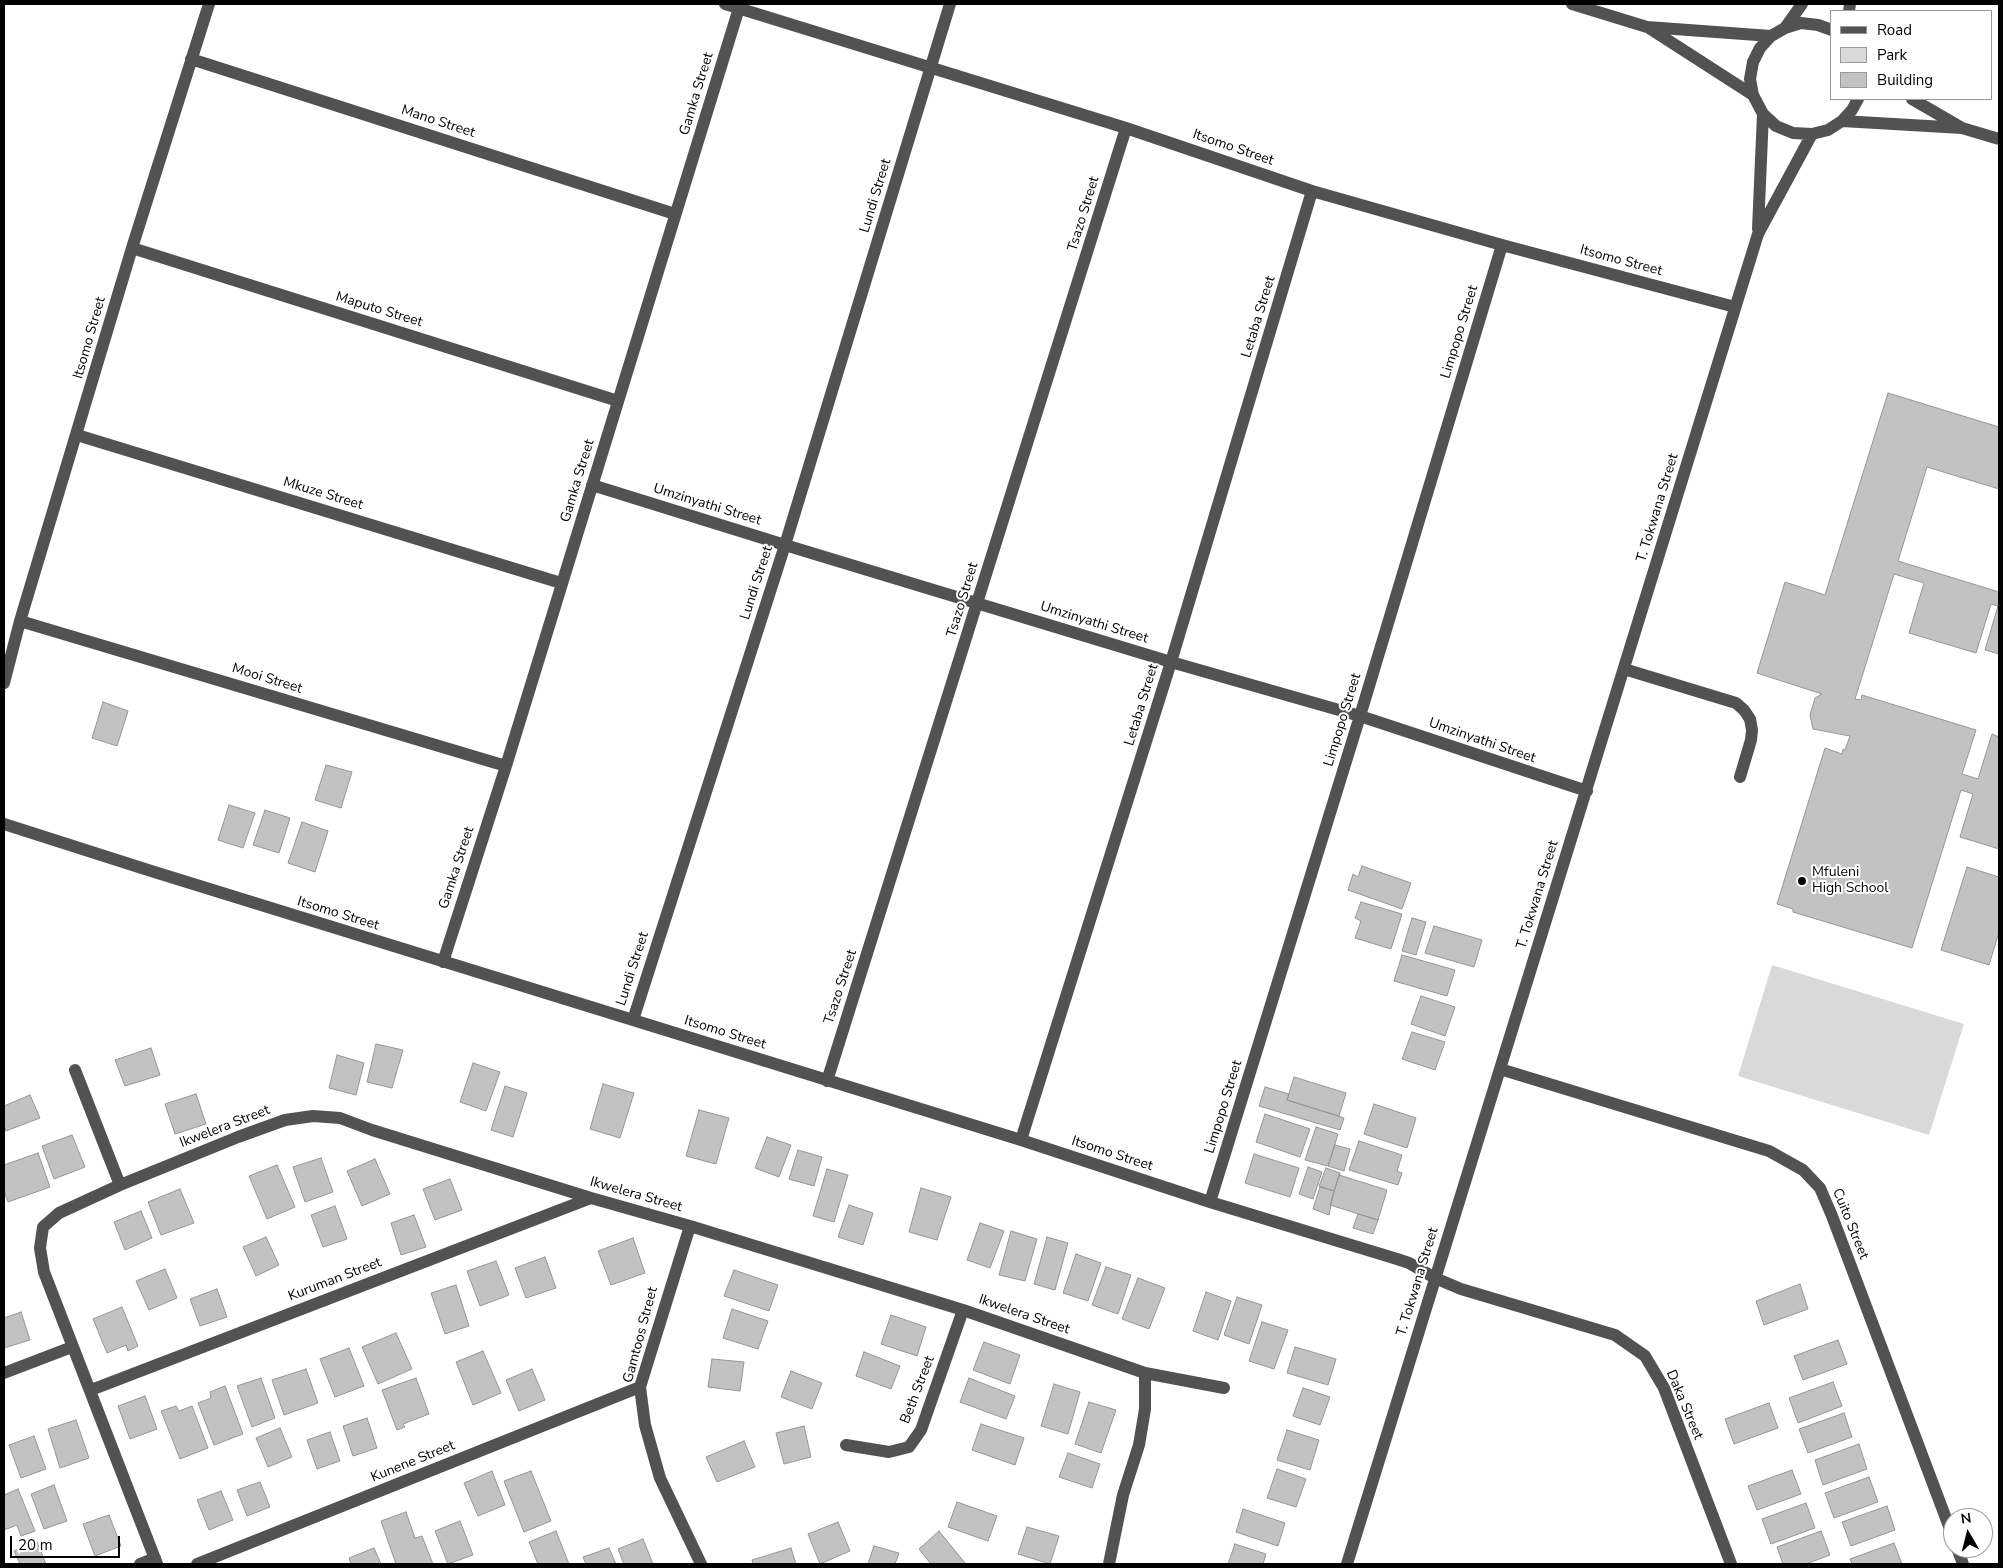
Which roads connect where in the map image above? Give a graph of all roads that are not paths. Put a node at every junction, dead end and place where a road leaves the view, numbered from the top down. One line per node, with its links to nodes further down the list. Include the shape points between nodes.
1 (210, 4): 11 (street, Itsomo Street)
2 (725, 4): 6 (street, Itsomo Street)
3 (950, 4): 12 (street, Lundi Street)
4 (1572, 4): 7 (street)
5 (1802, 4): 8 (street)
6 (739, 8): 12 (street, Itsomo Street); 23 (street, Gamka Street)
7 (1647, 27): 10 (street); 13 (street)
8 (1785, 28): 9 (street, via 1801,24); 10 (street)
9 (1830, 29)
10 (1771, 36): 13 (street, via 1753,62)
11 (191, 59): 23 (street, Mano Street); 26 (street, Itsomo Street)
12 (931, 68): 18 (street, Itsomo Street); 31 (street, Lundi Street)
13 (1752, 95): 16 (street)
14 (1857, 100): 17 (street)
15 (1914, 100): 19 (street)
16 (1763, 114): 20 (street, via 1776,126 1793,133); 24 (street, T. Tokwana Street)
17 (1842, 121): 19 (street); 20 (street, via 1828,130)
18 (1126, 128): 22 (street, Itsomo Street); 33 (street, Tsazo Street)
19 (1962, 128): 21 (street)
20 (1812, 134): 24 (street, T. Tokwana Street)
21 (1999, 140)
22 (1312, 190): 25 (street, Itsomo Street); 35 (street, Letaba Street)
23 (675, 214): 28 (street, Gamka Street)
24 (1758, 234): 27 (street, T. Tokwana Street)
25 (1502, 245): 27 (street, Itsomo Street); 38 (street, Limpopo Street)
26 (132, 248): 28 (street, Maputo Street); 29 (street, Itsomo Street)
27 (1736, 307): 36 (street, T. Tokwana Street)
28 (618, 401): 30 (street, Gamka Street)
29 (77, 435): 32 (street, Mkuze Street); 34 (street, Itsomo Street)
30 (592, 485): 31 (street, Umzinyathi Street); 32 (street, Gamka Street)
31 (785, 545): 33 (street, Umzinyathi Street); 44 (street, Lundi Street)
32 (561, 583): 39 (street, Gamka Street)
33 (978, 604): 35 (street, Umzinyathi Street); 47 (street, Tsazo Street)
34 (20, 621): 37 (street, Itsomo Street); 39 (street, Mooi Street)
35 (1171, 662): 38 (street, Umzinyathi Street); 48 (street, Letaba Street)
36 (1624, 669): 40 (street, via 1736,704 1744,710 1752,730); 41 (street, T. Tokwana Street)
37 (4, 683)
38 (1360, 716): 41 (street, Umzinyathi Street); 51 (street, Limpopo Street)
39 (506, 766): 43 (street, Gamka Street)
40 (1740, 777)
41 (1587, 791): 45 (street, T. Tokwana Street)
42 (4, 824): 43 (street, Itsomo Street)
43 (443, 962): 44 (street, Itsomo Street)
44 (633, 1020): 47 (street, Itsomo Street)
45 (1500, 1069): 53 (street, T. Tokwana Street); 62 (street, Cuito Street, via 1769,1151 1803,1170 1820,1188 1832,1216)
46 (75, 1070): 49 (street)
47 (827, 1081): 48 (street, Itsomo Street)
48 (1021, 1140): 51 (street, Itsomo Street)
49 (120, 1185): 50 (street, Ikwelera Street, via 277,1123 313,1116 340,1118); 55 (street, Ikwelera Street, via 59,1213 43,1227 40,1248 44,1272)
50 (591, 1198): 52 (street, Ikwelera Street); 60 (street, Kuruman Street)
51 (1210, 1202): 53 (street, Itsomo Street, via 1409,1263)
52 (690, 1226): 54 (street, Ikwelera Street); 58 (street, Gamtoos Street)
53 (1435, 1278): 68 (street, T. Tokwana Street); 69 (street, Daka Street, via 1461,1289 1615,1334 1644,1356 1664,1388)
54 (963, 1310): 57 (street, Ikwelera Street); 61 (street, Beth Street, via 921,1430 910,1447 889,1452)
55 (72, 1347): 56 (street); 60 (street, Ikwelera Street)
56 (4, 1373)
57 (1145, 1373): 59 (street, Ikwelera Street); 67 (street, via 1145,1409 1139,1445 1123,1495)
58 (640, 1387): 65 (street, Kunene Street); 66 (street, Gamtoos Street, via 645,1424 660,1478)
59 (1224, 1388)
60 (91, 1390): 63 (street, Ikwelera Street)
61 (846, 1445)
62 (1943, 1510)
63 (156, 1561): 64 (street, Ikwelera Street)
64 (140, 1564)
65 (197, 1564)
66 (701, 1564)
67 (1109, 1564)
68 (1346, 1564)
69 (1731, 1564)

